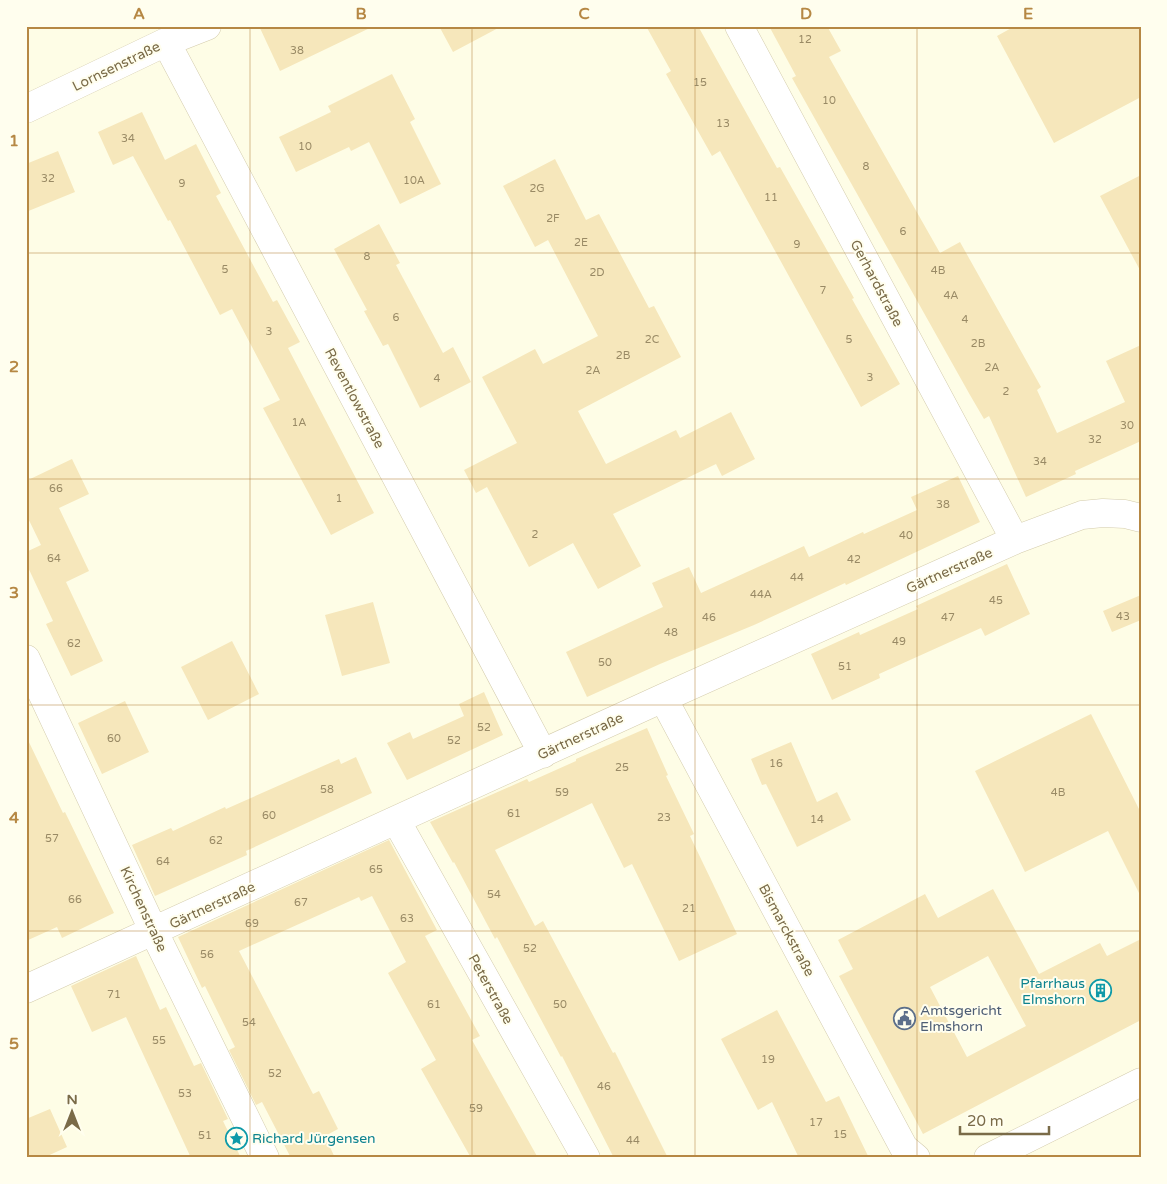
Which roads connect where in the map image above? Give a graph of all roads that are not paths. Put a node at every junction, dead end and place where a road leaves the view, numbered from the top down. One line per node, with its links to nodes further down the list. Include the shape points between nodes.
1 (207, 26): 3 (street, Lornsenstraße)
2 (739, 26): 6 (street, Gerhardstraße)
3 (166, 42): 4 (street, Lornsenstraße); 9 (street, Reventlowstraße)
4 (26, 109)
5 (1141, 518): 6 (street, Gärtnerstraße, via 1125,514 1082,515)
6 (1015, 540): 8 (street, Gärtnerstraße)
7 (26, 659): 11 (street, Kirchenstraße)
8 (663, 698): 9 (street, Gärtnerstraße); 16 (street, Bismarckstraße, via 904,1148)
9 (543, 754): 10 (street, Gärtnerstraße)
10 (396, 820): 11 (street, Gärtnerstraße); 15 (street, Peterstraße)
11 (154, 932): 12 (street, Gärtnerstraße); 14 (street, Kirchenstraße)
12 (26, 989)
13 (1141, 1082): 17 (street)
14 (265, 1158)
15 (586, 1158)
16 (916, 1158)
17 (988, 1158)

